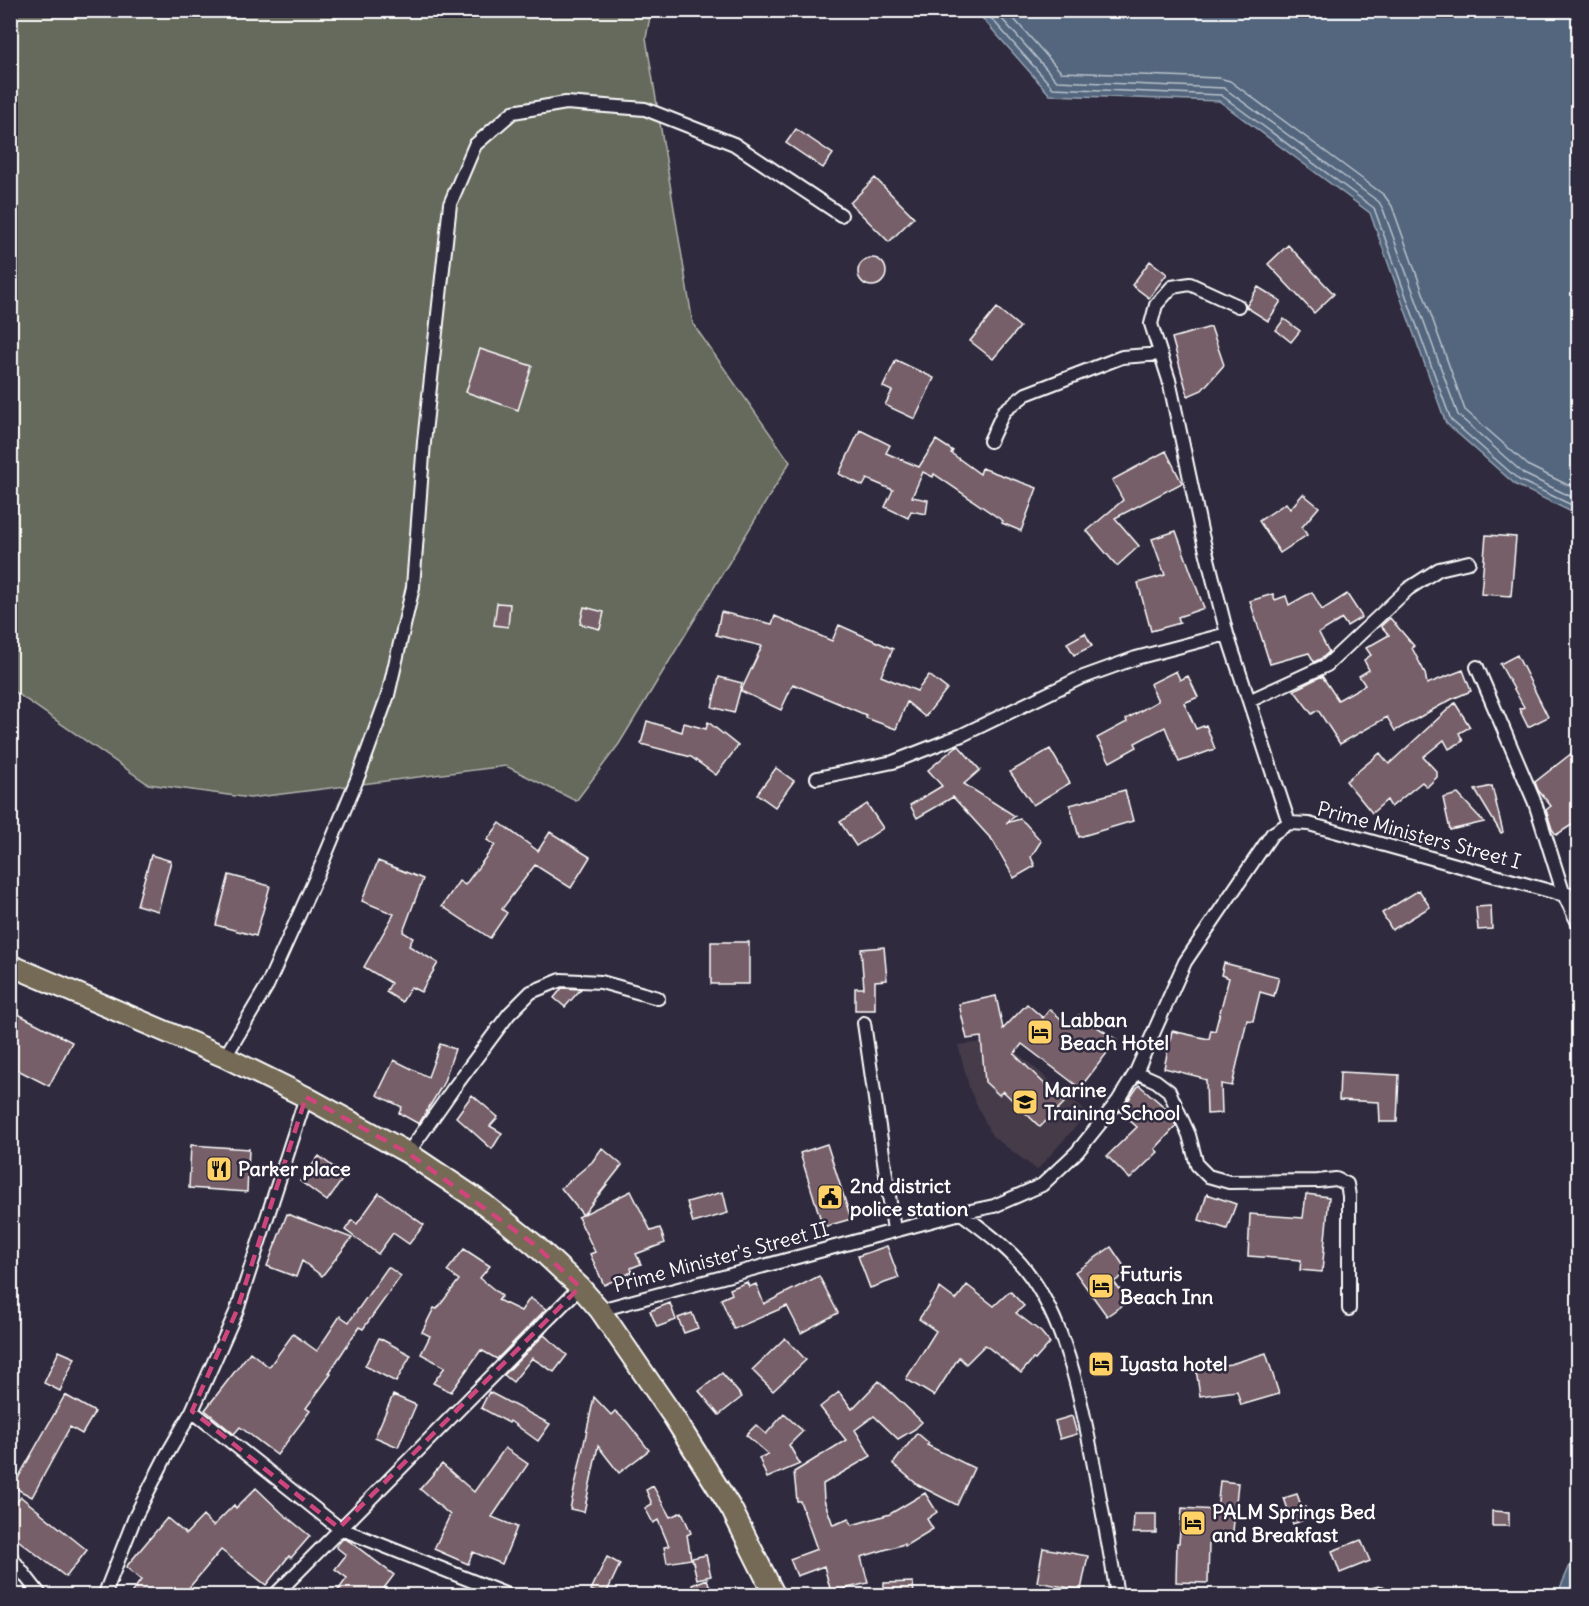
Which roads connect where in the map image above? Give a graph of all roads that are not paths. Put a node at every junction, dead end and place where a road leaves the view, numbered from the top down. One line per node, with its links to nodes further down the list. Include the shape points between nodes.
1 (842, 215): 17 (street, via 734,144 645,110 566,104 513,112 476,145 450,204 412,586 388,695 360,772 267,986)
2 (1238, 306): 3 (street, via 1190,284 1172,287 1156,305 1151,324)
3 (1161, 354): 4 (street, via 1122,357 1026,394 1004,411); 6 (street)
4 (990, 441)
5 (1469, 562): 8 (street, via 1439,569 1408,589 1327,664)
6 (1227, 634): 8 (street); 9 (street, via 1136,658 1078,679 962,735 893,762)
7 (1477, 667): 12 (street, via 1535,803)
8 (1249, 701): 10 (street)
9 (817, 778)
10 (1289, 823): 12 (street, Prime Ministers Street I, via 1309,824); 18 (street, Prime Ministers Street I, via 1272,834 1185,962)
11 (1578, 893): 12 (street)
12 (1564, 895): 13 (street)
13 (1578, 923)
14 (10, 965): 17 (highway)
15 (658, 998): 20 (street, via 601,982 561,980 531,992 509,1014)
16 (864, 1023): 22 (street)
17 (225, 1057): 19 (highway)
18 (1136, 1072): 21 (street, Prime Ministers Street I, via 1077,1152 1042,1185 994,1206); 24 (street, via 1169,1091 1189,1135 1197,1165 1208,1176 1229,1182 1336,1179 1347,1184)
19 (306, 1097): 20 (highway); 26 (street, via 237,1310)
20 (408, 1153): 23 (highway, via 484,1204)
21 (961, 1213): 22 (street, Prime Minister's Street II); 29 (street, via 996,1240 1031,1276 1056,1322 1074,1377)
22 (894, 1230): 25 (street, Prime Minister's Street II)
23 (580, 1287): 25 (highway); 27 (street)
24 (1349, 1309)
25 (600, 1310): 34 (highway, via 732,1510)
26 (192, 1411): 27 (street); 31 (street, via 135,1517)
27 (339, 1528): 32 (street); 33 (street)
28 (10, 1556): 30 (street)
29 (1118, 1595): 35 (street)
30 (41, 1596)
31 (104, 1596)
32 (274, 1596)
33 (510, 1596)
34 (775, 1596)
35 (1123, 1596)

